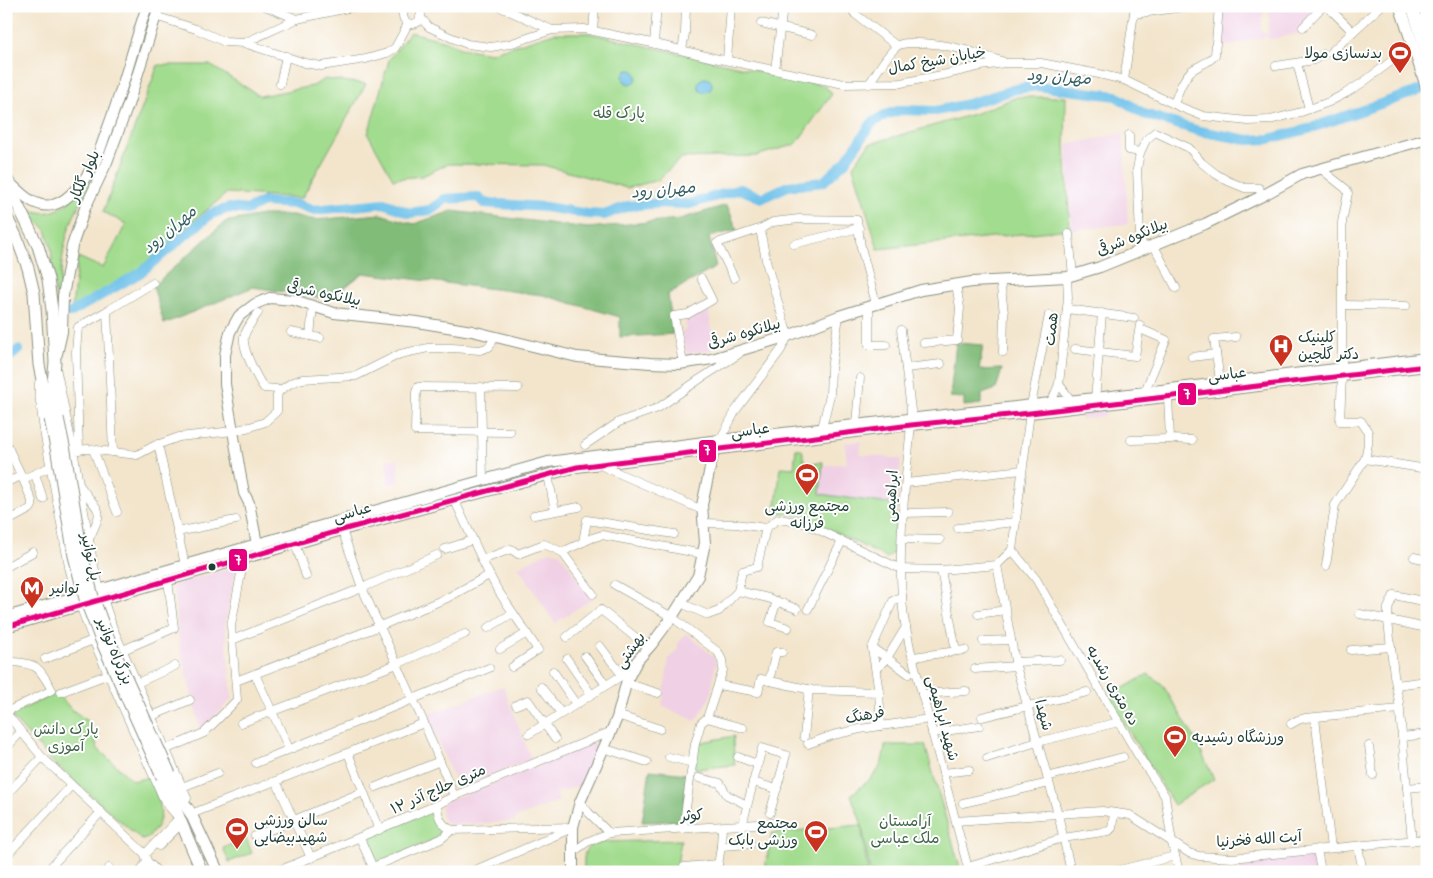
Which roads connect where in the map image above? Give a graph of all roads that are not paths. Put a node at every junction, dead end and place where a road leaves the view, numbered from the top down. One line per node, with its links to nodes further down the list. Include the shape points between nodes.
1 (147, 6): 51 (main road, بلوار گلکار)
2 (265, 6): 25 (street)
3 (357, 6): 25 (street)
4 (393, 6): 22 (street)
5 (498, 6): 31 (street)
6 (595, 6): 32 (street)
7 (657, 6): 36 (street)
8 (686, 6): 39 (street)
9 (732, 6): 42 (street)
10 (850, 6): 38 (street, via 855,14)
11 (1190, 6): 20 (street)
12 (1219, 6): 52 (street, via 1215,55 1187,76)
13 (1323, 6): 29 (street)
14 (1327, 6): 33 (street)
15 (1381, 6): 33 (street)
16 (1400, 6): 37 (highway)
17 (1412, 6): 28 (highway)
18 (415, 7): 22 (street); 24 (street)
19 (783, 7): 30 (street)
20 (1134, 10): 47 (street)
21 (157, 11): 35 (street, via 225,42); 51 (main road, بلوار گلکار)
22 (403, 12): 27 (street)
23 (1427, 14): 28 (street)
24 (420, 18): 27 (street, via 414,24); 31 (street, خیابان شیخ کمال, via 429,27 467,44 491,47)
25 (296, 19): 35 (street)
26 (761, 23): 30 (street)
27 (408, 24): 41 (street, via 395,48 366,59 321,66)
28 (1418, 25): 40 (highway)
29 (1303, 27)
30 (781, 28): 34 (street); 46 (street)
31 (552, 30): 32 (street, خیابان شیخ کمال)
32 (593, 30): 36 (street, خیابان شیخ کمال)
33 (1353, 32): 44 (street, via 1328,53)
34 (812, 35)
35 (244, 43): 41 (street)
36 (654, 43): 39 (street, خیابان شیخ کمال)
37 (1413, 44): 50 (highway); 53 (street, خیابان شیخ کمال, via 1346,94)
38 (897, 46): 43 (street, via 944,44); 49 (street)
39 (682, 50): 42 (street, خیابان شیخ کمال)
40 (1427, 54)
41 (286, 56): 48 (street)
42 (727, 60): 46 (street, خیابان شیخ کمال)
43 (1006, 63): 47 (street, خیابان شیخ کمال, via 1049,64); 49 (street, خیابان شیخ کمال, via 901,83)
44 (1297, 63): 45 (street); 53 (street)
45 (1276, 66)
46 (775, 70): 49 (street, خیابان شیخ کمال, via 844,84)
47 (1124, 80): 52 (street, خیابان شیخ کمال)
48 (280, 84)
49 (869, 84)
50 (1427, 88)
51 (123, 103): 59 (main road, بلوار گلکار, via 96,161 68,197 53,205 39,204 26,199); 101 (main road, بلوار گلکار, via 108,162 85,208 72,246 63,296 62,332)
52 (1174, 104): 53 (street, خیابان شیخ کمال, via 1203,116 1248,121 1270,120)
53 (1309, 109)
54 (1130, 135): 57 (street, via 1129,150)
55 (1427, 139): 56 (main road, بیلانکوه شرقی)
56 (1422, 143): 58 (main road, بیلانکوه شرقی)
57 (1140, 152): 60 (street, via 1155,132 1189,148 1216,174 1245,188 1259,188); 66 (street, via 1137,169 1140,235)
58 (1321, 169): 60 (main road, بیلانکوه شرقی, via 1302,174); 74 (street, via 1348,193 1342,222)
59 (6, 180): 101 (highway, بزرگراه توانیر, via 38,246 48,280)
60 (1262, 196): 66 (main road, بیلانکوه شرقی, via 1205,224)
61 (6, 216): 104 (highway, بزرگراه توانیر, via 28,268 34,293)
62 (859, 228): 63 (street, via 857,220 799,219 773,222); 65 (street); 76 (street)
63 (761, 229): 69 (street, via 716,242); 88 (street, via 766,265)
64 (1069, 234): 67 (street, همت)
65 (794, 244)
66 (1148, 246): 67 (main road, بیلانکوه شرقی); 73 (street)
67 (1070, 277): 70 (main road, بیلانکوه شرقی); 78 (street, همت)
68 (701, 278): 102 (street, via 712,300 688,314 674,316)
69 (734, 278)
70 (1000, 280): 72 (main road, بیلانکوه شرقی); 96 (street, via 1004,313)
71 (152, 283): 79 (street)
72 (956, 284): 76 (main road, بیلانکوه شرقی, via 921,290); 92 (street, via 960,308 957,340)
73 (1176, 288)
74 (1343, 305): 77 (street); 107 (street)
75 (312, 306): 87 (street); 89 (main road, بیلانکوه شرقی, via 334,313 417,322); 123 (main road, بیلانکوه شرقی, via 294,300 270,298 254,304 239,316 230,332 225,355 225,384)
76 (872, 306): 83 (main road, بیلانکوه شرقی); 93 (street, via 869,345)
77 (1406, 306)
78 (1067, 309): 81 (street); 109 (street, همت)
79 (107, 311): 135 (street, via 78,327); 137 (street)
80 (258, 313): 113 (street, via 244,337 245,347 264,388)
81 (1102, 313): 84 (street); 97 (street)
82 (1049, 315): 119 (street)
83 (839, 316): 88 (main road, بیلانکوه شرقی); 126 (street, via 830,395)
84 (1134, 318)
85 (901, 330): 106 (street, ابراهیمی)
86 (291, 332): 87 (street)
87 (310, 336): 91 (street)
88 (788, 336): 94 (main road, بیلانکوه شرقی); 128 (street, via 736,410)
89 (495, 337): 102 (main road, بیلانکوه شرقی, via 576,357); 113 (street, via 489,346 480,350 428,348 400,354 356,376 302,379 291,382)
90 (1236, 337): 98 (street, via 1214,339)
91 (320, 338)
92 (924, 343)
93 (886, 345)
94 (747, 349): 102 (main road, بیلانکوه شرقی); 133 (street, via 658,408 620,422)
95 (1076, 349): 97 (street)
96 (1003, 352)
97 (1099, 353): 114 (street, via 1135,356 1143,328 1166,340); 116 (street)
98 (1216, 354): 99 (street); 110 (street)
99 (1192, 357)
100 (1427, 358): 107 (main road, عباسى)
101 (55, 362): 120 (highway, بزرگراه توانیر); 135 (street, بزرگراه توانیر)
102 (683, 363)
103 (941, 364): 106 (street)
104 (39, 365): 120 (highway, بزرگراه توانیر); 140 (street, بزرگراه توانیر, via 39,394)
105 (1427, 366): 107 (main road, عباسى)
106 (906, 368): 121 (street, ابراهیمی)
107 (1342, 372): 110 (main road, عباسى); 138 (street, via 1340,421 1362,421 1368,432)
108 (860, 378): 122 (street)
109 (1059, 384): 117 (street); 118 (street, همت)
110 (1220, 386): 114 (main road, عباسى); 115 (main road, عباسى)
111 (481, 387): 112 (street); 124 (street); 124 (street, via 418,387 415,431)
112 (518, 388)
113 (279, 392): 123 (street, via 277,411 273,416 265,422)
114 (1143, 396): 115 (main road, عباسى); 116 (main road, عباسى)
115 (1168, 397): 127 (street)
116 (1095, 402): 117 (main road, عباسى)
117 (1074, 404): 118 (main road, عباسى)
118 (1045, 408): 119 (main road, عباسى)
119 (1030, 409): 121 (main road, عباسى); 142 (street)
120 (54, 418): 327 (highway, پل توانیر, bridge, via 66,451 82,554 93,597)
121 (911, 422): 122 (main road, عباسى); 126 (main road, عباسى); 148 (street, ابراهیمی)
122 (856, 424): 126 (main road, عباسى)
123 (233, 431): 132 (street); 150 (main road, بیلانکوه شرقی)
124 (482, 431): 125 (street); 146 (street)
125 (510, 432)
126 (822, 432): 128 (main road, عباسى); 136 (main road, عباسى)
127 (1170, 438): 129 (street); 130 (street)
128 (720, 440): 136 (main road, بهشتی); 146 (main road, عباسى, via 548,462)
129 (1131, 440)
130 (1192, 440)
131 (6, 443): 145 (street)
132 (158, 444): 137 (street, via 137,455); 167 (street)
133 (585, 445)
134 (93, 449): 135 (street); 137 (street); 156 (street)
135 (76, 450): 149 (street, بزرگراه توانیر)
136 (714, 450): 139 (main road, عباسى); 154 (main road, بهشتی)
137 (113, 452)
138 (1365, 459): 141 (street); 190 (street, via 1335,504)
139 (600, 465): 144 (main road, عباسى); 154 (street)
140 (52, 466): 143 (street); 192 (street, بزرگراه توانیر)
141 (1427, 469)
142 (1022, 470): 148 (street); 162 (street)
143 (35, 474): 145 (street); 151 (street)
144 (548, 475): 152 (main road, عباسى); 155 (street)
145 (23, 478): 147 (street); 161 (street, via 32,506)
146 (483, 480): 176 (main road, عباسى)
147 (6, 482)
148 (906, 483): 157 (street, ابراهیمی)
149 (79, 485): 169 (street, بزرگراه توانیر); 169 (street, via 100,515)
150 (244, 493): 176 (main road, بیلانکوه شرقی); 181 (main road, بیلانکوه شرقی, via 248,534)
151 (44, 499)
152 (454, 499): 166 (main road, عباسى); 171 (street)
153 (579, 507): 155 (street)
154 (702, 510): 163 (main road, بهشتی)
155 (555, 511): 159 (street)
156 (117, 512)
157 (903, 512): 158 (street); 170 (street, ابراهیمی)
158 (948, 512)
159 (534, 515)
160 (236, 520): 167 (street)
161 (6, 522)
162 (1016, 522): 165 (street); 178 (street)
163 (704, 523): 164 (street); 182 (main road, بهشتی)
164 (766, 528): 173 (street, via 778,519 804,523); 200 (street, via 757,567 742,571)
165 (958, 528)
166 (342, 530): 175 (main road, عباسى); 199 (street)
167 (177, 532): 188 (street)
168 (674, 534): 174 (street, via 587,520)
169 (89, 539): 187 (street, بزرگراه توانیر)
170 (902, 539): 172 (street); 193 (street, ابراهیمی)
171 (473, 540): 177 (street); 185 (street)
172 (940, 540)
173 (842, 541): 193 (street); 209 (street)
174 (583, 542): 180 (street); 182 (street, via 602,535)
175 (296, 544): 176 (main road, عباسى); 196 (street)
176 (258, 549): 181 (main road, عباسى)
177 (445, 549)
178 (1012, 550): 189 (street); 291 (street, ده متری رشدیه, via 1036,579)
179 (33, 552): 191 (street)
180 (562, 552): 185 (street, via 544,544 518,554 511,549); 201 (street)
181 (243, 553): 188 (main road, عباسى); 197 (main road, عباسى); 228 (street, via 231,626)
182 (703, 554): 207 (main road, بهشتی, via 698,576)
183 (437, 555): 199 (street)
184 (1414, 557): 186 (street)
185 (482, 560): 195 (street)
186 (1427, 560)
187 (93, 562): 192 (street, via 82,569); 202 (street, بزرگراه توانیر)
188 (185, 565): 202 (main road, عباسى)
189 (997, 565): 194 (street); 210 (street, شهدا)
190 (1326, 566)
191 (6, 567)
192 (69, 567): 204 (street, بزرگراه توانیر)
193 (901, 569): 194 (street); 203 (street, شهید ابراهیمی)
194 (941, 570): 239 (street)
195 (489, 575): 211 (street); 217 (street, via 447,598)
196 (306, 576)
197 (168, 580): 202 (main road, عباسى); 236 (street, via 174,628)
198 (615, 585): 215 (street)
199 (362, 588): 217 (street); 228 (street)
200 (738, 591): 205 (street); 207 (street, via 719,611 708,615)
201 (593, 594)
202 (101, 595): 204 (main road, عباسى); 220 (street, بزرگراه توانیر)
203 (902, 596): 219 (street, شهید ابراهیمی); 234 (street, via 894,601)
204 (79, 601): 214 (main road, عباسى); 218 (main road, عباسى); 227 (street, بزرگراه توانیر)
205 (777, 601): 208 (street); 222 (street, via 770,622)
206 (1427, 602): 216 (street, via 1394,595 1388,608)
207 (681, 603): 215 (main road, بهشتی)
208 (797, 609)
209 (808, 609)
210 (1006, 610): 212 (street); 229 (street, شهدا)
211 (513, 613): 221 (street); 224 (street)
212 (978, 614)
213 (1360, 614): 216 (street)
214 (6, 617)
215 (672, 617): 233 (main road, بهشتی); 265 (street, via 718,652 722,660)
216 (1388, 621): 223 (street); 232 (street)
217 (380, 626): 248 (street); 257 (street)
218 (6, 627)
219 (906, 627): 242 (street, شهید ابراهیمی); 243 (street)
220 (113, 628): 227 (street, via 100,627); 236 (street, بزرگراه توانیر)
221 (488, 628)
222 (788, 628)
223 (1427, 628)
224 (527, 633): 235 (street); 251 (street, via 538,650)
225 (465, 634): 248 (street)
226 (567, 637): 233 (street, via 602,610)
227 (92, 638): 245 (street); 256 (street, بزرگراه توانیر)
228 (232, 640): 260 (street)
229 (1011, 640): 230 (street); 249 (street, شهدا)
230 (983, 642)
231 (600, 646): 259 (street)
232 (1391, 647): 238 (street); 266 (street)
233 (649, 648): 259 (main road, بهشتی)
234 (872, 648): 243 (street); 254 (street)
235 (500, 649)
236 (123, 650): 263 (street, بزرگراه توانیر)
237 (965, 650): 239 (street)
238 (1350, 650)
239 (956, 651): 242 (street)
240 (782, 652): 261 (street, via 776,652)
241 (585, 656): 264 (street)
242 (913, 657): 275 (street, شهید ابراهیمی)
243 (887, 658): 254 (street); 258 (street)
244 (567, 659): 274 (street)
245 (45, 660)
246 (1060, 660): 249 (street)
247 (6, 661): 283 (street, via 32,664 41,671 52,690)
248 (397, 664): 276 (street); 282 (street)
249 (1015, 664): 253 (street); 280 (street, شهدا)
250 (175, 666): 263 (street)
251 (512, 666)
252 (489, 668): 276 (street)
253 (975, 669)
254 (876, 670): 271 (street)
255 (553, 671): 278 (street)
256 (108, 674): 270 (street); 352 (street, بزرگراه توانیر, via 165,802)
257 (255, 674): 260 (street); 282 (street)
258 (909, 674)
259 (624, 679): 264 (street); 273 (street); 285 (main road, بهشتی)
260 (236, 681): 311 (street, via 237,700 204,733)
261 (769, 681): 265 (street, via 761,679 758,692); 268 (street)
262 (1427, 682): 266 (street)
263 (137, 683): 286 (street, بزرگراه توانیر)
264 (606, 685): 274 (street)
265 (718, 685): 288 (street)
266 (1396, 685): 281 (street)
267 (541, 687): 284 (street)
268 (809, 690): 271 (street); 296 (street, فرهنگ, via 806,740)
269 (966, 691): 275 (street)
270 (61, 692)
271 (879, 692): 296 (street)
272 (1087, 692): 280 (street)
273 (658, 693)
274 (591, 694): 278 (street)
275 (922, 694): 290 (street, شهید ابراهیمی)
276 (413, 699): 293 (street); 312 (street)
277 (190, 700): 286 (street)
278 (576, 704): 284 (street)
279 (516, 705): 294 (street, via 528,700)
280 (1027, 706): 287 (street); 307 (street, شهدا)
281 (1400, 709): 289 (street); 305 (street)
282 (272, 711): 292 (street); 312 (street)
283 (6, 712): 300 (street)
284 (561, 713): 294 (street)
285 (617, 715): 299 (street); 301 (main road, بهشتی)
286 (152, 716): 311 (street, بزرگراه توانیر)
287 (982, 717)
288 (707, 718): 298 (street); 322 (street, via 701,723)
289 (1314, 718): 295 (street); 371 (street)
290 (929, 719): 296 (street, فرهنگ); 302 (street, شهید ابراهیمی)
291 (1119, 722): 307 (street); 367 (street, ده متری رشدیه, via 1165,796)
292 (241, 723)
293 (424, 723): 313 (street); 319 (street)
294 (544, 724): 303 (street); 306 (street)
295 (1291, 724)
296 (881, 726)
297 (979, 726): 302 (street)
298 (743, 728)
299 (660, 729)
300 (21, 732): 309 (street); 314 (street)
301 (610, 732): 310 (main road, بهشتی); 341 (street, ۱۲ متری حلاج آذر)
302 (932, 733): 326 (street, شهید ابراهیمی)
303 (529, 734)
304 (1427, 734): 305 (street)
305 (1402, 737): 338 (street)
306 (555, 740)
307 (1037, 742): 318 (street); 330 (street, شهدا)
308 (1370, 746): 328 (street)
309 (6, 748)
310 (603, 748): 320 (street); 342 (main road, بهشتی)
311 (167, 749): 335 (street, بزرگراه توانیر)
312 (289, 749): 321 (street)
313 (348, 752): 331 (street); 339 (street)
314 (42, 757): 333 (street); 340 (street)
315 (669, 757): 322 (street)
316 (738, 757): 323 (street)
317 (1123, 757): 330 (street)
318 (987, 758)
319 (440, 761): 336 (street); 341 (street)
320 (647, 762)
321 (256, 763)
322 (693, 763): 358 (street)
323 (757, 764): 332 (street); 337 (street, via 762,748 786,755)
324 (969, 770): 326 (street)
325 (218, 773): 335 (street)
326 (943, 773): 353 (street, شهید ابراهیمی)
327 (166, 776): 349 (highway, بزرگراه توانیر); 352 (highway, بزرگراه توانیر)
328 (1373, 776)
329 (699, 778): 345 (street, via 720,783 727,795)
330 (1048, 780): 343 (street); 350 (street, شهدا)
331 (276, 781): 349 (street); 351 (street)
332 (753, 782): 337 (street); 345 (street)
333 (71, 786): 346 (street); 374 (street)
334 (1427, 786): 338 (street)
335 (182, 787): 349 (street, بزرگراه توانیر)
336 (376, 787)
337 (777, 788): 347 (street)
338 (1407, 788): 366 (street)
339 (363, 792): 351 (street); 359 (street)
340 (6, 795)
341 (454, 796): 344 (street, ۱۲ متری حلاج آذر)
342 (580, 802): 356 (main road, بهشتی); 361 (street)
343 (963, 803)
344 (437, 805): 359 (street, ۱۲ متری حلاج آذر); 360 (street, via 438,815)
345 (747, 805): 355 (street)
346 (101, 812): 375 (street); 383 (street)
347 (770, 812)
348 (1114, 813): 350 (street, آیت الله فخرنیا); 364 (street, via 1112,828 1108,831); 367 (street, آیت الله فخرنیا, via 1130,815)
349 (191, 814): 387 (highway, بزرگراه توانیر)
350 (1058, 814): 353 (street, آیت الله فخرنیا); 364 (street, شهدا)
351 (294, 820): 362 (street); 377 (street)
352 (180, 821): 375 (street); 386 (highway, بزرگراه توانیر)
353 (956, 821): 382 (street, شهید ابراهیمی)
354 (776, 824): 355 (street, کوثر)
355 (742, 826): 357 (street, کوثر)
356 (573, 827): 360 (street); 373 (main road, بهشتی); 389 (street)
357 (722, 827): 358 (street, کوثر); 369 (street)
358 (683, 829): 361 (street, کوثر)
359 (379, 830): 363 (street, ۱۲ متری حلاج آذر)
360 (452, 830): 381 (street, via 441,840)
361 (609, 834): 373 (street, کوثر, via 587,842)
362 (255, 836)
363 (360, 838): 377 (street, ۱۲ متری حلاج آذر); 381 (street)
364 (1063, 838): 382 (street); 391 (street, شهدا)
365 (1427, 839): 366 (street, آیت الله فخرنیا)
366 (1412, 841): 370 (street, آیت الله فخرنیا)
367 (1172, 843): 372 (street, آیت الله فخرنیا, via 1199,856 1232,858); 376 (street, ده متری رشدیه)
368 (750, 844): 369 (street)
369 (721, 846): 380 (street)
370 (1358, 846): 371 (street, آیت الله فخرنیا); 395 (street)
371 (1332, 848): 372 (street, آیت الله فخرنیا)
372 (1317, 849): 394 (street)
373 (573, 852): 390 (main road, بهشتی)
374 (6, 856)
375 (145, 856): 378 (street); 384 (street); 385 (street)
376 (1175, 856): 392 (street); 393 (street, ده متری رشدیه)
377 (311, 858): 388 (street, ۱۲ متری حلاج آذر)
378 (137, 860)
379 (684, 867): 380 (street)
380 (718, 868)
381 (374, 869)
382 (968, 869)
383 (46, 872)
384 (140, 872)
385 (158, 872)
386 (202, 872)
387 (218, 872)
388 (276, 872)
389 (471, 872)
390 (573, 872)
391 (1071, 872)
392 (1112, 872)
393 (1178, 872)
394 (1321, 872)
395 (1363, 872)

